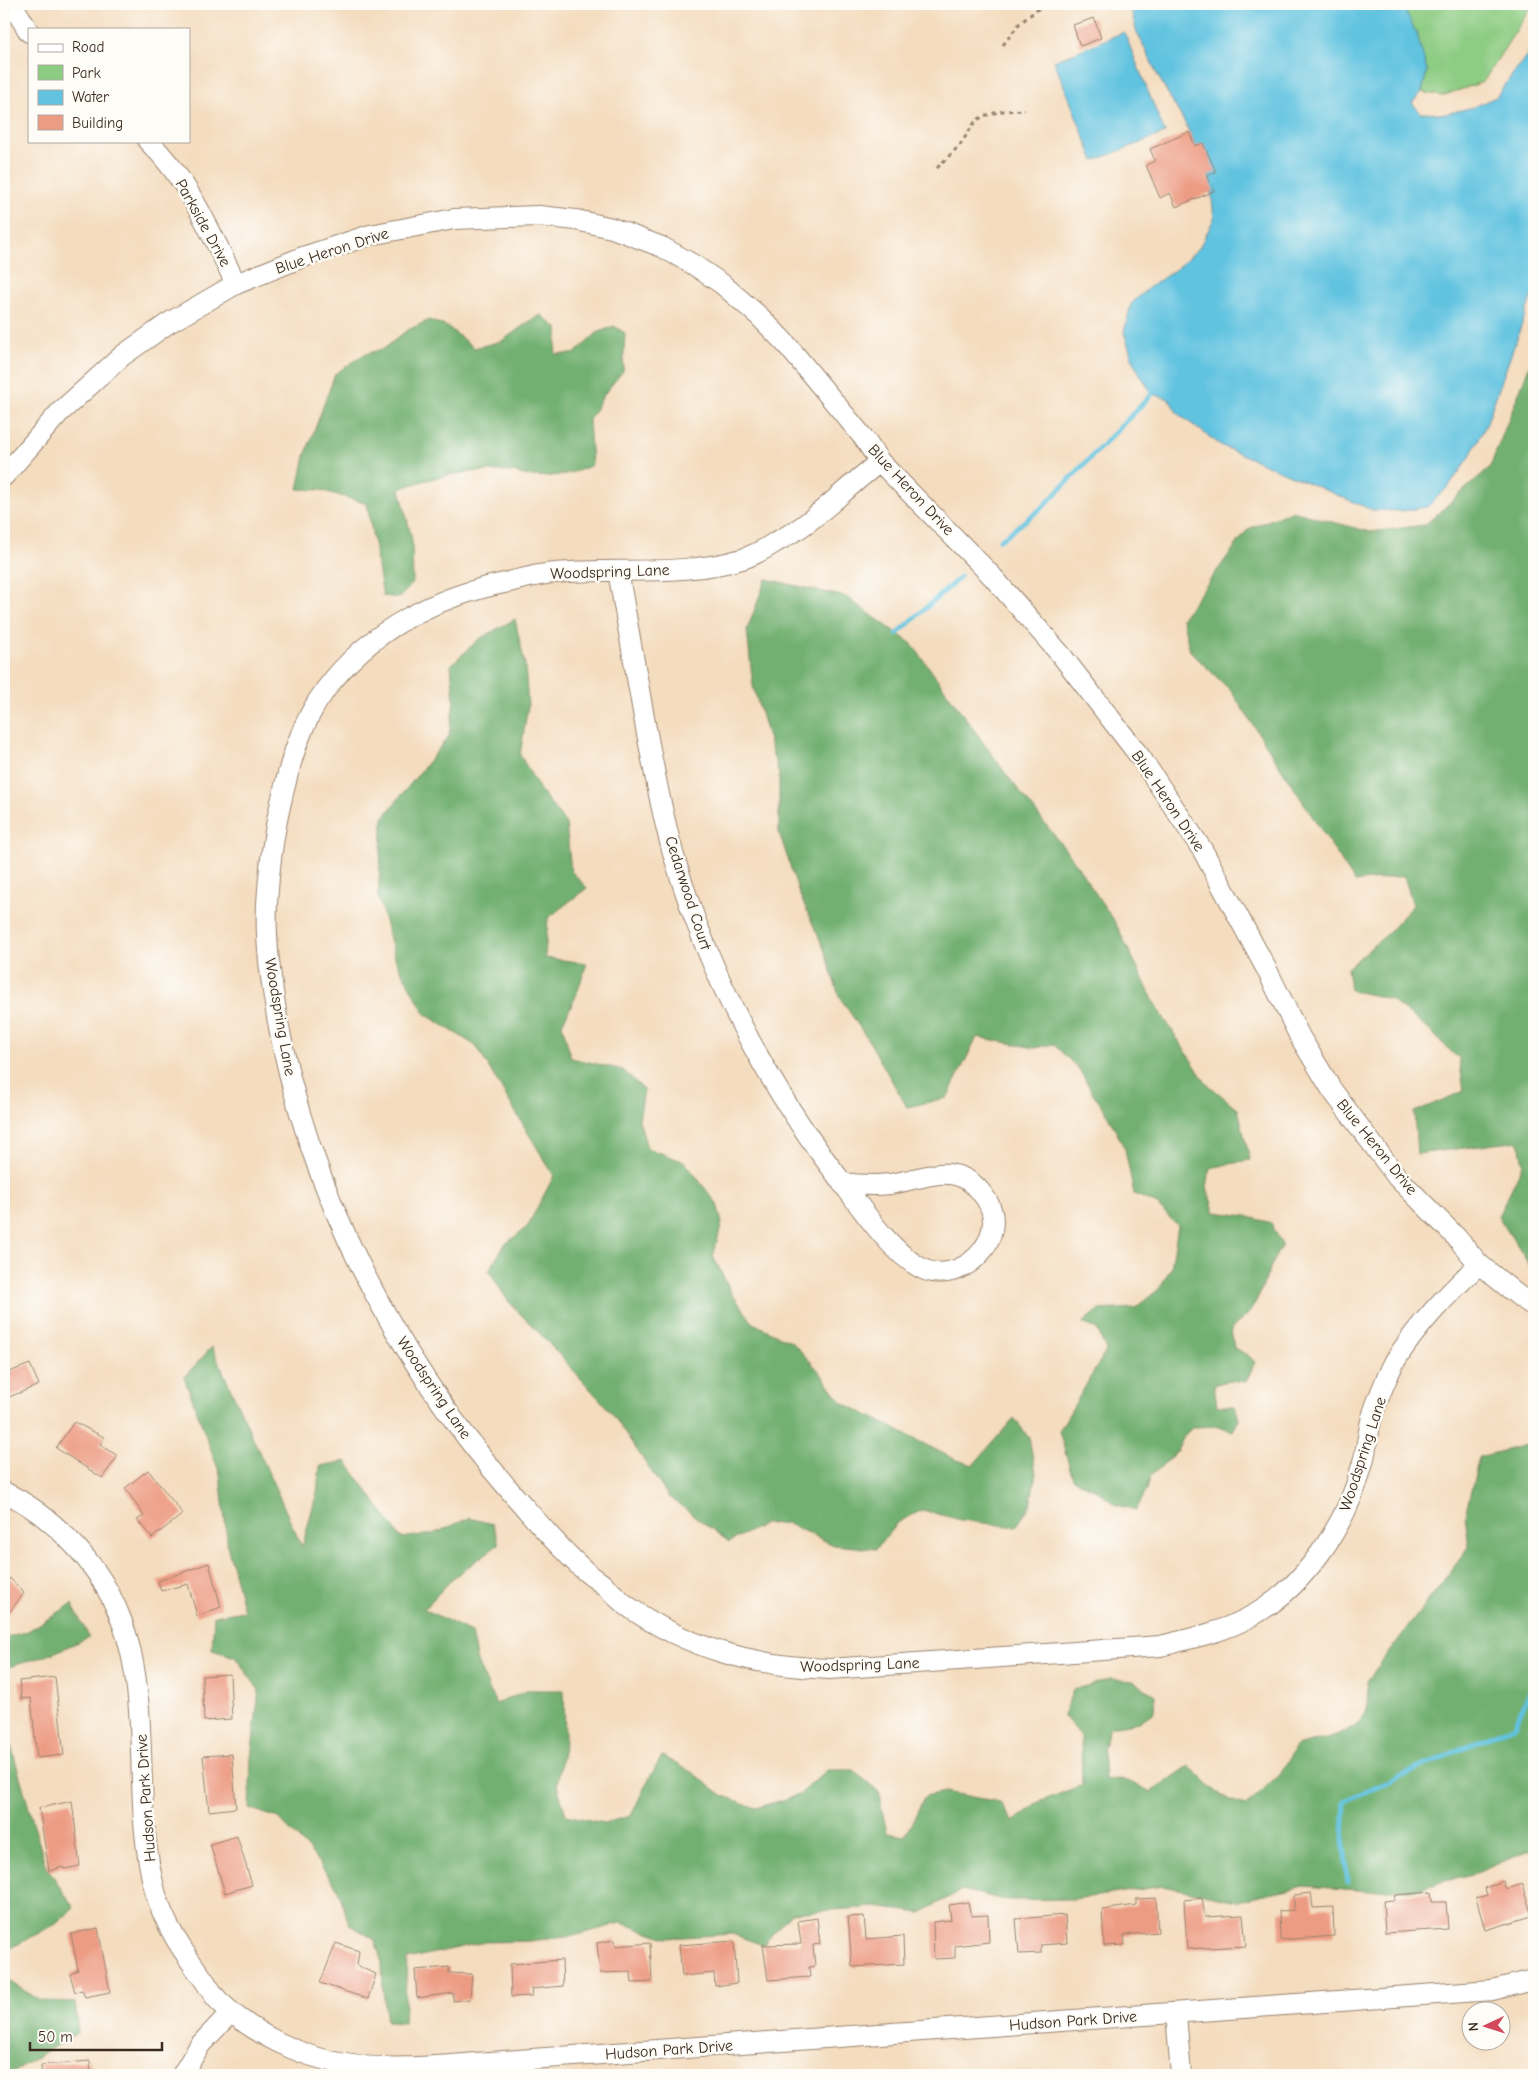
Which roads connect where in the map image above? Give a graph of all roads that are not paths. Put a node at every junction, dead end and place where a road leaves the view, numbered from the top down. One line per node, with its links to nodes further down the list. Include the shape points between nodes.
1 (12, 4): 2 (street)
2 (28, 30)
3 (149, 142): 4 (street, Parkside Drive, via 172,169 202,216)
4 (236, 284): 5 (street, Blue Heron Drive, via 370,235 454,219 539,216 612,228 662,247 694,265 759,316 787,345); 6 (street, Blue Heron Drive, via 167,324 122,356 59,412)
5 (880, 462): 7 (street, Woodspring Lane, via 805,524 758,553 698,569); 9 (street, Blue Heron Drive, via 992,576 1056,649 1141,758 1203,851 1300,1037 1332,1090 1397,1177)
6 (4, 476)
7 (618, 571): 8 (street, Cedarwood Court, via 666,827 701,935 730,1003 776,1088); 9 (street, Woodspring Lane, via 552,573 486,586 418,611 361,650 326,689 290,760 273,834 266,908 270,979 285,1060 312,1150 365,1273 410,1354 462,1432 546,1532 608,1592 671,1633 727,1655 794,1668 1113,1650 1160,1646 1210,1634 1247,1619 1275,1601 1322,1552 1354,1493 1364,1462 1372,1417 1395,1362 1436,1305)
8 (842, 1183): 8 (street, Cedarwood Court, via 893,1247 924,1270 938,1274 956,1271 979,1257 990,1234 992,1217 988,1202 978,1188 954,1174 936,1173 877,1185)
9 (1479, 1264): 10 (street, Blue Heron Drive)
10 (1534, 1306)
11 (4, 1492): 13 (street, Hudson Park Drive, via 66,1535 104,1583 122,1621 135,1670 140,1706 146,1840 156,1892 176,1941 218,2000)
12 (1534, 1980): 14 (street, Hudson Park Drive, via 1492,1990)
13 (232, 2012): 14 (street, Hudson Park Drive, via 270,2038 300,2052 343,2064 378,2068); 15 (street, via 200,2045)
14 (1176, 2014): 16 (street)
15 (182, 2075)
16 (1181, 2075)

